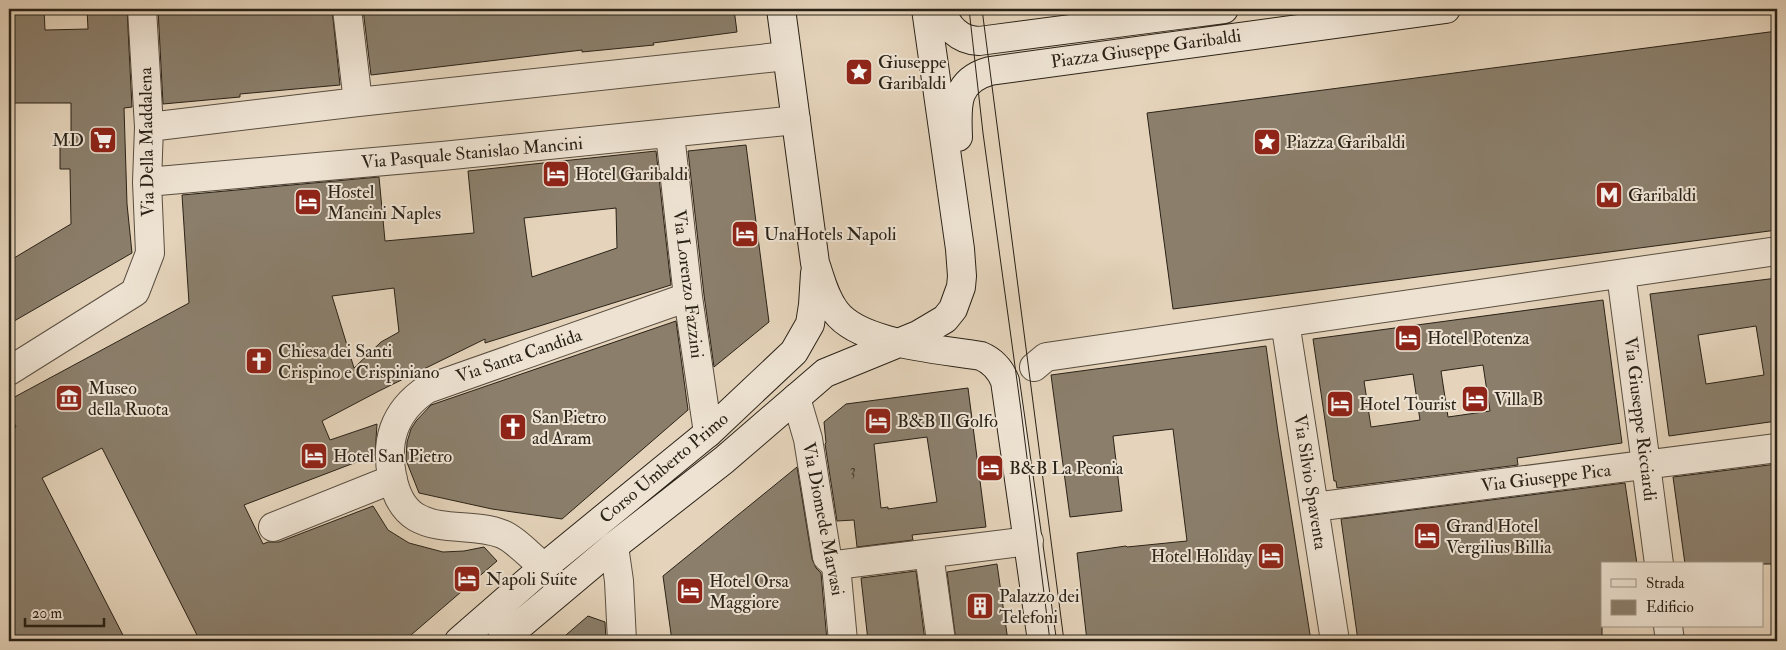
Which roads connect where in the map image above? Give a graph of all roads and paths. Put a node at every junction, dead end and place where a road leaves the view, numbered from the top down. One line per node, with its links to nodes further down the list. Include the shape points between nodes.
1 (142, 9): 11 (street, Via Della Maddalena)
2 (347, 9): 9 (street)
3 (781, 9): 8 (street)
4 (926, 9): 14 (street, Piazza Giuseppe Garibaldi)
5 (942, 9): 6 (street, Piazza Giuseppe Garibaldi, via 953,30 965,38 979,41)
6 (1224, 9)
7 (1446, 9): 14 (street, Piazza Giuseppe Garibaldi, via 984,73 969,81 959,98)
8 (787, 56): 9 (street); 10 (street)
9 (358, 102): 11 (street)
10 (796, 120): 12 (street, Via Pasquale Stanislao Mancini); 16 (street)
11 (148, 127): 13 (street, Via Della Maddalena)
12 (670, 134): 13 (street, Via Pasquale Stanislao Mancini); 18 (street, Via Lorenzo Fazzini)
13 (147, 182): 22 (street, Via Della Maddalena, via 150,253 135,292)
14 (953, 198): 20 (street, Piazza Giuseppe Garibaldi, via 962,276 959,296 945,319)
15 (1777, 251): 17 (street)
16 (815, 263): 20 (street, via 828,299 838,314 866,333); 24 (street, Corso Umberto Primo, via 810,324 794,352)
17 (1622, 274): 19 (street); 26 (street, Via Giuseppe Ricciardi)
18 (688, 297): 24 (street, Via Lorenzo Fazzini); 27 (street, Via Santa Candida, via 427,389 406,406 394,428 391,445)
19 (1285, 322): 21 (street, via 1046,357); 28 (street, Via Silvio Spaventa)
20 (898, 342): 23 (street, Corso Umberto Primo, via 825,373); 30 (street, via 981,356 989,359 1001,372)
21 (1034, 367)
22 (9, 371)
23 (796, 398): 31 (street, Corso Umberto Primo, via 724,460); 34 (street, Via Diomede Marvasi, via 808,439 827,557)
24 (708, 433): 35 (street, Corso Umberto Primo)
25 (1777, 448): 26 (street, Via Giuseppe Pica)
26 (1646, 466): 28 (street, Via Giuseppe Pica); 33 (street, Via Giuseppe Ricciardi)
27 (393, 479): 29 (street); 35 (street, Via Santa Candida, via 403,505 418,518 504,534)
28 (1314, 507): 43 (street, Via Silvio Spaventa)
29 (273, 527)
30 (1029, 541): 32 (street); 42 (street)
31 (614, 546): 38 (street, Corso Umberto Primo); 39 (street)
32 (929, 554): 34 (street); 41 (street)
33 (1659, 562)
34 (836, 565): 40 (street, Via Diomede Marvasi)
35 (544, 567): 37 (street, Corso Umberto Primo)
36 (1668, 628): 44 (street)
37 (460, 641)
38 (501, 641)
39 (622, 641)
40 (843, 641)
41 (941, 641)
42 (1042, 641)
43 (1335, 641)
44 (1670, 641)

